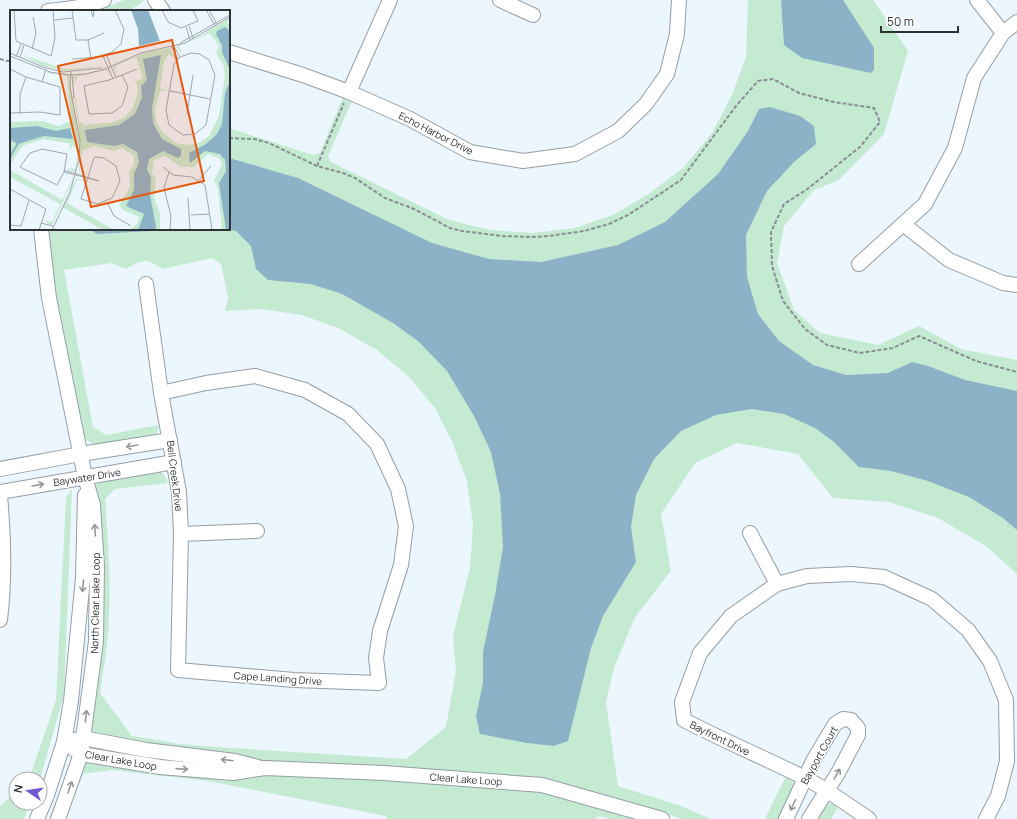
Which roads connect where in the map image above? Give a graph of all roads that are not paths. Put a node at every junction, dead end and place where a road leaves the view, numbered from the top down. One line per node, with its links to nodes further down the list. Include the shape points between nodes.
1 (104, 0): 7 (street)
2 (155, 0): 8 (street)
3 (390, 0): 13 (street)
4 (500, 0): 9 (street)
5 (679, 0): 13 (street, Echo Harbor Drive, via 677,34 667,74 646,104 618,131 575,154 524,161 470,152 410,119)
6 (977, 0): 11 (street)
7 (58, 10)
8 (162, 10)
9 (533, 14)
10 (1017, 22): 11 (street)
11 (1003, 33): 14 (street, via 974,78 956,148 925,204)
12 (230, 52): 13 (street, Echo Harbor Drive)
13 (349, 92)
14 (903, 224): 16 (street); 18 (street, via 949,260 1003,284)
15 (41, 230): 21 (street, North Clear Lake Loop, via 49,298)
16 (859, 264)
17 (146, 284): 19 (street, Bell Creek Drive)
18 (1017, 285)
19 (161, 394): 20 (street, Bell Creek Drive); 33 (street, Cape Landing Drive, via 206,383 255,376 306,390 348,414 377,444 398,489 406,526 401,565 380,632 376,658 379,683 294,680)
20 (170, 440): 21 (street, one-way to 21); 22 (street, Bell Creek Drive)
21 (81, 454): 23 (street); 24 (street, North Clear Lake Loop)
22 (174, 462): 24 (street, Baywater Drive); 29 (street, Bell Creek Drive, via 179,492)
23 (0, 469)
24 (85, 477): 25 (street, Baywater Drive, one-way to 24); 35 (street, North Clear Lake Loop, one-way to 24, via 96,641 98,566 93,506); 36 (street, North Clear Lake Loop, one-way to 36, via 83,578 71,701)
25 (0, 492)
26 (0, 496): 30 (street, via 3,532)
27 (257, 531): 29 (street)
28 (750, 533): 31 (street)
29 (181, 534): 33 (street, Bell Creek Drive)
30 (2, 579): 32 (street)
31 (778, 584): 34 (street, Bayfront Drive, via 807,576 851,574 884,578 932,599 968,630 990,661); 39 (street, Bayfront Drive, via 731,616 700,653 682,702 684,720)
32 (0, 620)
33 (178, 670)
34 (1011, 699): 47 (street, via 1007,761 998,796)
35 (83, 738): 36 (street, Clear Lake Loop); 37 (street, North Clear Lake Loop); 38 (street, Clear Lake Loop, one-way to 35, via 235,761 146,750)
36 (64, 742): 37 (street, Clear Lake Loop); 41 (street, North Clear Lake Loop, via 47,795)
37 (81, 754): 38 (street, Clear Lake Loop, one-way to 38, via 160,767 233,772); 42 (street, North Clear Lake Loop, one-way to 37)
38 (265, 768): 43 (street, Clear Lake Loop, via 384,773 542,785)
39 (805, 778): 40 (street, Bayfront Drive); 40 (street, Bayport Court, one-way to 39, via 858,735 858,728 851,720 843,719 835,724); 44 (street, Bayport Court, one-way to 44)
40 (826, 791): 45 (street, Bayport Court); 46 (street, Bayfront Drive)
41 (36, 819)
42 (58, 819)
43 (662, 819)
44 (786, 819)
45 (809, 819)
46 (869, 819)
47 (986, 819)

